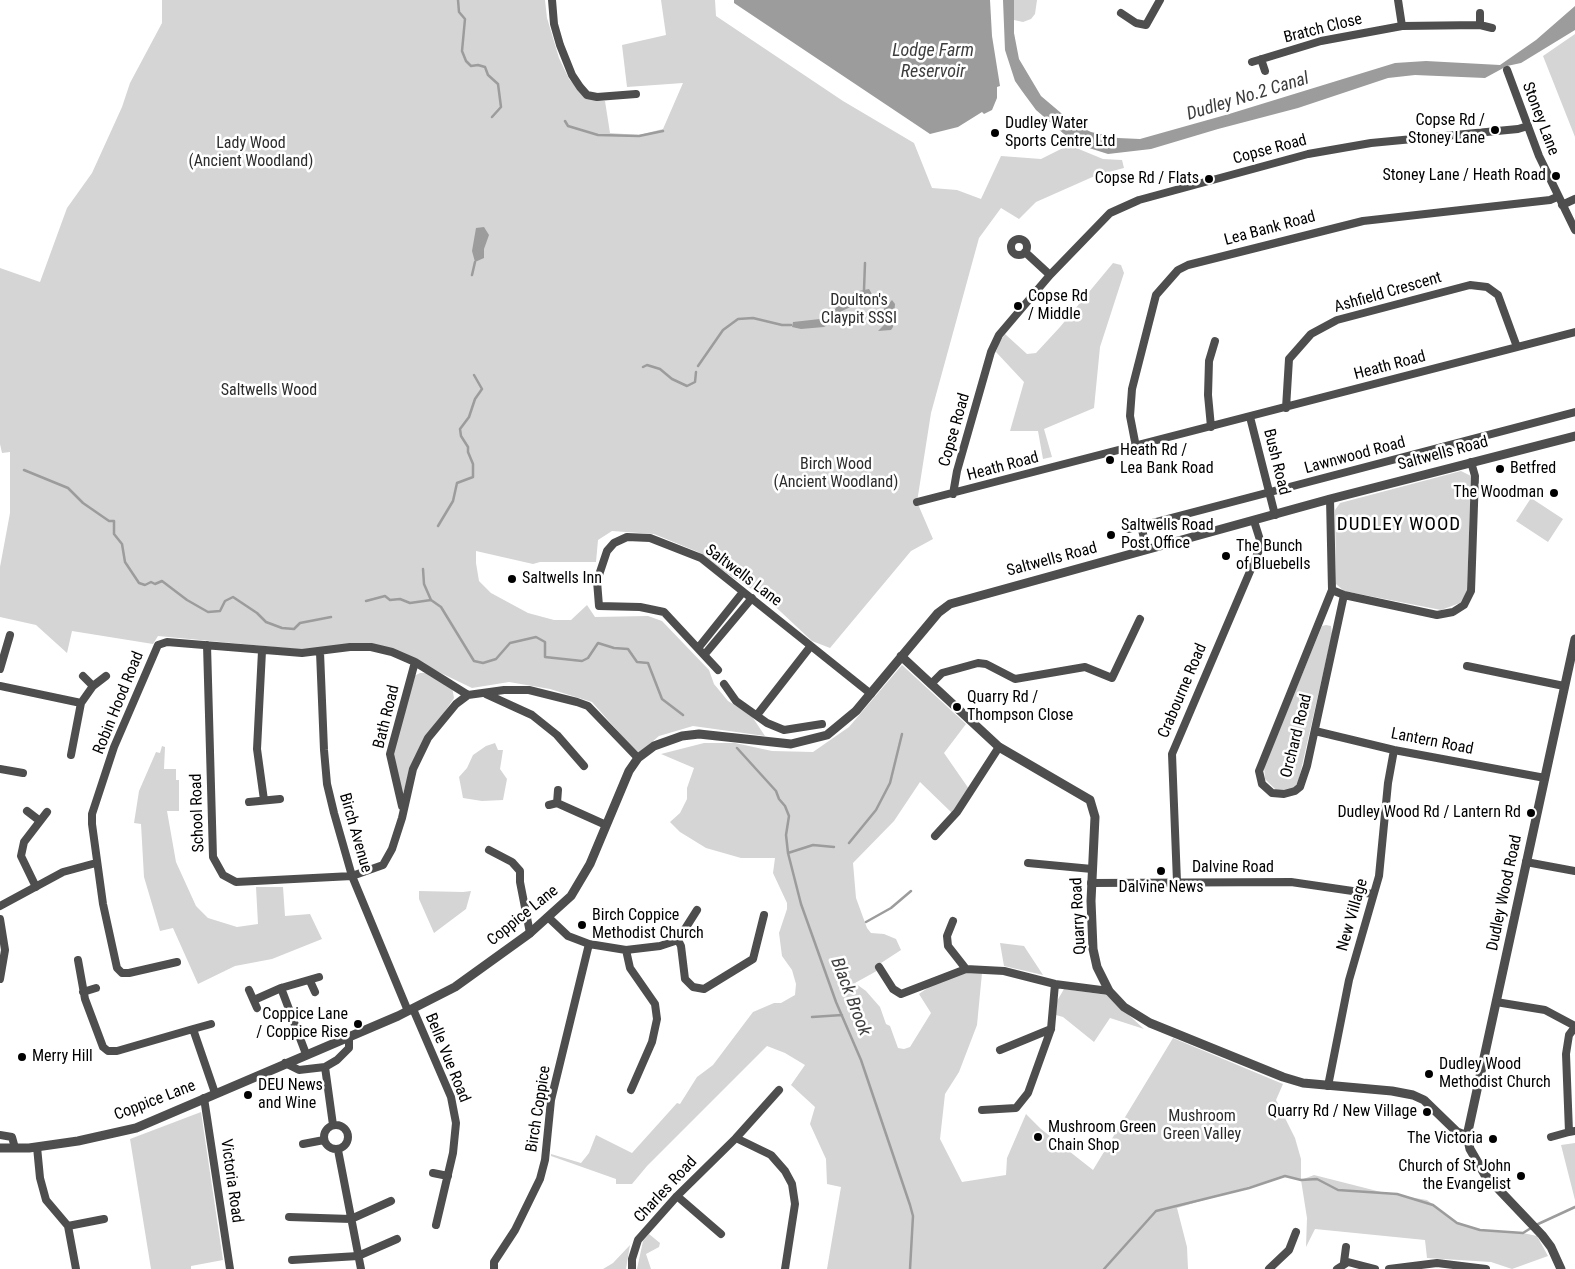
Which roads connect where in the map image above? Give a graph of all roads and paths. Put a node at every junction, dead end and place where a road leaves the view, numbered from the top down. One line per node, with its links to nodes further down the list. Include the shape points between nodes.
1 (552, 0): 13 (street, via 560,45 572,75 587,95)
2 (1160, 0): 4 (street, via 1146,26)
3 (1398, 0): 7 (street)
4 (1122, 13)
5 (1480, 13): 6 (street)
6 (1480, 25): 7 (street, Bratch Close); 8 (street, Bratch Close)
7 (1402, 26): 9 (street, Bratch Close, via 1321,41)
8 (1492, 28)
9 (1261, 59): 10 (street, Bratch Close); 12 (street)
10 (1252, 62)
11 (1507, 70): 14 (street, Stoney Lane)
12 (1265, 71)
13 (636, 94)
14 (1528, 126): 15 (street, Stoney Lane); 20 (street, Copse Road, via 1518,130 1371,143 1308,154 1139,200 1110,213)
15 (1557, 196): 17 (street, Stoney Lane); 29 (street, Lea Bank Road, via 1550,200 1354,223 1178,270 1156,295 1132,389 1130,416)
16 (1575, 199): 17 (street)
17 (1562, 204): 18 (street, Stoney Lane)
18 (1575, 230)
19 (1025, 252): 20 (street)
20 (1050, 274): 32 (street, Copse Road, via 999,335 991,352 956,471)
21 (1575, 332): 23 (street, Heath Road)
22 (1216, 341): 27 (street, via 1209,361 1208,395)
23 (1517, 347): 24 (street, Heath Road); 24 (street, Ashfield Crescent, via 1498,295 1487,287 1470,285 1432,294 1337,320 1311,334 1289,359)
24 (1286, 408): 26 (street, Heath Road)
25 (1575, 412): 31 (street, Lawnwood Road)
26 (1250, 417): 27 (street, Heath Road); 31 (street, Bush Road)
27 (1212, 427): 29 (street, Heath Road)
28 (1575, 436): 30 (street, Saltwells Road)
29 (1136, 447): 32 (street, Heath Road)
30 (1471, 462): 33 (street, Saltwells Road); 42 (street, via 1475,476 1471,591 1464,605 1453,612 1437,615)
31 (1270, 492): 35 (street, Bush Road); 37 (street, Lawnwood Road)
32 (953, 494): 34 (street, Heath Road)
33 (1330, 500): 35 (street, Saltwells Road); 40 (street, Orchard Road)
34 (917, 502)
35 (1276, 515): 36 (street, Saltwells Road)
36 (1254, 521): 56 (street, Saltwells Road, via 957,601 938,613); 101 (street, Crabourne Road, via 1260,548 1172,754)
37 (1141, 526): 38 (street, Lawnwood Road); 39 (street)
38 (1129, 529)
39 (1144, 538)
40 (1332, 590): 42 (street); 45 (street, Orchard Road)
41 (743, 592): 43 (street, Saltwells Lane); 51 (street); 51 (street, Saltwells Lane, via 701,558 660,540 627,537 614,543 607,551 597,581 594,606 640,607 664,612)
42 (1344, 595): 46 (street, Orchard Road)
43 (752, 598): 52 (street, Saltwells Lane); 55 (street)
44 (1140, 619): 64 (street, via 1112,678 1084,667 1015,679 978,663 942,674)
45 (1322, 619): 46 (street); 74 (street, Orchard Road, via 1259,771 1262,784 1267,789 1284,794 1300,787)
46 (1337, 624): 74 (street, Orchard Road)
47 (10, 635): 49 (street)
48 (1575, 639): 67 (street, Dudley Wood Road)
49 (4, 644): 59 (street)
50 (207, 646): 53 (street, Robin Hood Road); 96 (street, Robin Hood Road, via 167,642 158,645 114,747 92,814); 100 (street, School Road, via 212,851 218,868 232,881 242,883)
51 (699, 647): 55 (street, Saltwells Lane)
52 (810, 647): 69 (street, Saltwells Lane); 72 (street)
53 (262, 651): 54 (street, Robin Hood Road); 86 (street, via 257,741)
54 (320, 652): 57 (street, Robin Hood Road, via 350,647 371,648 392,652); 100 (street, Birch Avenue, via 320,707 327,784)
55 (705, 654): 60 (street, Saltwells Lane)
56 (901, 656): 64 (street, Quarry Road); 69 (street, Saltwells Road)
57 (415, 662): 70 (street, Robin Hood Road); 88 (street, Bath Road, via 390,754)
58 (1467, 666): 67 (street)
59 (0, 669)
60 (718, 670)
61 (83, 676): 66 (street)
62 (106, 676): 66 (street)
63 (724, 684): 72 (street, via 736,701)
64 (931, 684): 76 (street, Quarry Road)
65 (0, 686): 71 (street)
66 (93, 686): 71 (street)
67 (1564, 686): 83 (street, Dudley Wood Road)
68 (484, 693): 70 (street); 79 (street, via 529,690 588,706); 80 (street, via 532,715 557,735)
69 (871, 694): 75 (street, Saltwells Road, via 827,735 805,742 773,743)
70 (468, 695): 88 (street, Bath Road, via 456,704 428,738 413,769)
71 (81, 703): 78 (street)
72 (757, 715): 73 (street, via 784,730)
73 (822, 724)
74 (1315, 731): 77 (street, Lantern Road)
75 (732, 738): 79 (street, Coppice Lane, via 699,734 682,736 654,746)
76 (999, 747): 93 (street, via 957,812); 98 (street, Quarry Road, via 1090,800 1095,817)
77 (1394, 750): 83 (street, Lantern Road); 104 (street, New Village)
78 (71, 755)
79 (638, 758): 92 (street, Coppice Lane)
80 (584, 766)
81 (0, 769): 82 (street)
82 (23, 773)
83 (1545, 778): 95 (street, Dudley Wood Road)
84 (558, 790): 92 (street, via 553,804)
85 (280, 799): 86 (street)
86 (264, 800): 87 (street)
87 (249, 802)
88 (403, 808): 100 (street, Bath Road, via 386,861 378,868)
89 (27, 811): 91 (street)
90 (47, 812): 91 (street)
91 (40, 821): 103 (street, via 24,842 21,856)
92 (606, 824): 108 (street, Coppice Lane, via 590,864 571,896)
93 (935, 836)
94 (489, 850): 111 (street, via 512,862 520,871)
95 (1526, 862): 99 (street); 130 (street, Dudley Wood Road)
96 (96, 863): 103 (street, via 63,872); 116 (street, Robin Hood Road, via 117,968 122,973 129,973)
97 (1028, 863): 98 (street)
98 (1092, 869): 102 (street, Quarry Road)
99 (1575, 871)
100 (352, 876): 132 (street, Birch Avenue)
101 (1176, 882): 102 (street, Dalvine Road); 104 (street, Dalvine Road, via 1291,882)
102 (1091, 883): 126 (street, Quarry Road, via 1093,949 1097,967)
103 (36, 887): 105 (street)
104 (1373, 894): 142 (street, New Village, via 1349,980)
105 (0, 906)
106 (697, 910): 112 (street)
107 (764, 915): 112 (street, via 753,959 704,989 693,987 685,978)
108 (550, 918): 111 (street, Coppice Lane); 113 (street, via 568,936)
109 (0, 919): 120 (street, via 5,950)
110 (953, 921): 118 (street, via 947,936 948,946)
111 (530, 934): 132 (street, Coppice Lane, via 456,987)
112 (678, 940): 114 (street)
113 (589, 944): 114 (street); 180 (street, Birch Coppice, via 551,1100 540,1179 515,1230 494,1262)
114 (626, 950): 143 (street, via 630,968 652,998 657,1012 652,1042)
115 (78, 960): 127 (street)
116 (177, 962)
117 (879, 967): 118 (street, via 893,989 901,994)
118 (966, 968): 122 (street, via 1004,971)
119 (319, 977): 121 (street)
120 (0, 979)
121 (310, 981): 124 (street); 128 (street)
122 (1055, 984): 126 (street); 135 (street)
123 (96, 988): 127 (street)
124 (281, 988): 129 (street); 139 (street)
125 (249, 990): 129 (street)
126 (1109, 991): 142 (street, Quarry Road, via 1124,1007 1150,1023 1283,1077)
127 (83, 992): 136 (street, via 103,1047 108,1051)
128 (315, 992)
129 (254, 1000): 131 (street)
130 (1496, 1002): 134 (street, via 1545,1010); 151 (street, Dudley Wood Road)
131 (257, 1008)
132 (411, 1010): 137 (street, Coppice Lane); 161 (street, Belle Vue Road, via 455,1112 456,1135)
133 (211, 1024): 136 (street)
134 (1575, 1026): 149 (street, via 1569,1036 1566,1054)
135 (1051, 1029): 138 (street); 147 (street, via 1021,1105 1010,1110)
136 (193, 1030): 145 (street)
137 (349, 1036): 139 (street, Coppice Lane); 141 (street, via 349,1048)
138 (1000, 1050)
139 (306, 1054): 140 (street, Coppice Lane)
140 (286, 1063): 141 (street, via 299,1070); 145 (street, Coppice Lane)
141 (325, 1067): 148 (street)
142 (1328, 1086): 151 (street, Quarry Road, via 1414,1095 1424,1100 1457,1132)
143 (631, 1090)
144 (779, 1090): 152 (street, Charles Road)
145 (215, 1093): 146 (street, Coppice Lane)
146 (204, 1098): 156 (street, Coppice Lane, via 136,1128); 178 (street, Victoria Road)
147 (982, 1110)
148 (333, 1125): 154 (street, via 325,1131); 159 (street, via 347,1132 347,1143)
149 (1572, 1132): 153 (street)
150 (0, 1136): 158 (street, via 12,1137)
151 (1467, 1136): 188 (street, Dudley Wood Road, via 1472,1153 1485,1175 1542,1235)
152 (736, 1138): 162 (street, Charles Road); 182 (street, via 771,1155 792,1184 795,1204)
153 (1552, 1138)
154 (324, 1140): 155 (street); 159 (street, via 329,1148)
155 (303, 1144)
156 (38, 1147): 158 (street, Coppice Lane); 168 (street, via 40,1178 46,1200)
157 (0, 1148): 158 (street, Coppice Lane)
158 (15, 1148)
159 (338, 1150): 166 (street)
160 (433, 1173): 161 (street)
161 (448, 1176): 167 (street, Belle Vue Road)
162 (677, 1196): 170 (street); 181 (street, Charles Road, via 638,1240)
163 (391, 1201): 166 (street)
164 (289, 1217): 166 (street)
165 (104, 1219): 168 (street)
166 (351, 1219): 173 (street)
167 (436, 1225)
168 (68, 1226): 177 (street)
169 (1296, 1232): 183 (street, via 1289,1250)
170 (721, 1234)
171 (397, 1239): 173 (street)
172 (1346, 1247): 175 (street)
173 (358, 1256): 174 (street); 179 (street)
174 (292, 1260)
175 (1344, 1262): 184 (street); 185 (street)
176 (1410, 1267): 186 (street); 187 (street, via 1449,1263)
177 (76, 1269)
178 (230, 1269)
179 (361, 1269)
180 (494, 1269)
181 (632, 1269)
182 (786, 1269)
183 (1269, 1269)
184 (1338, 1269)
185 (1375, 1269)
186 (1389, 1269)
187 (1486, 1269)
188 (1561, 1269)

